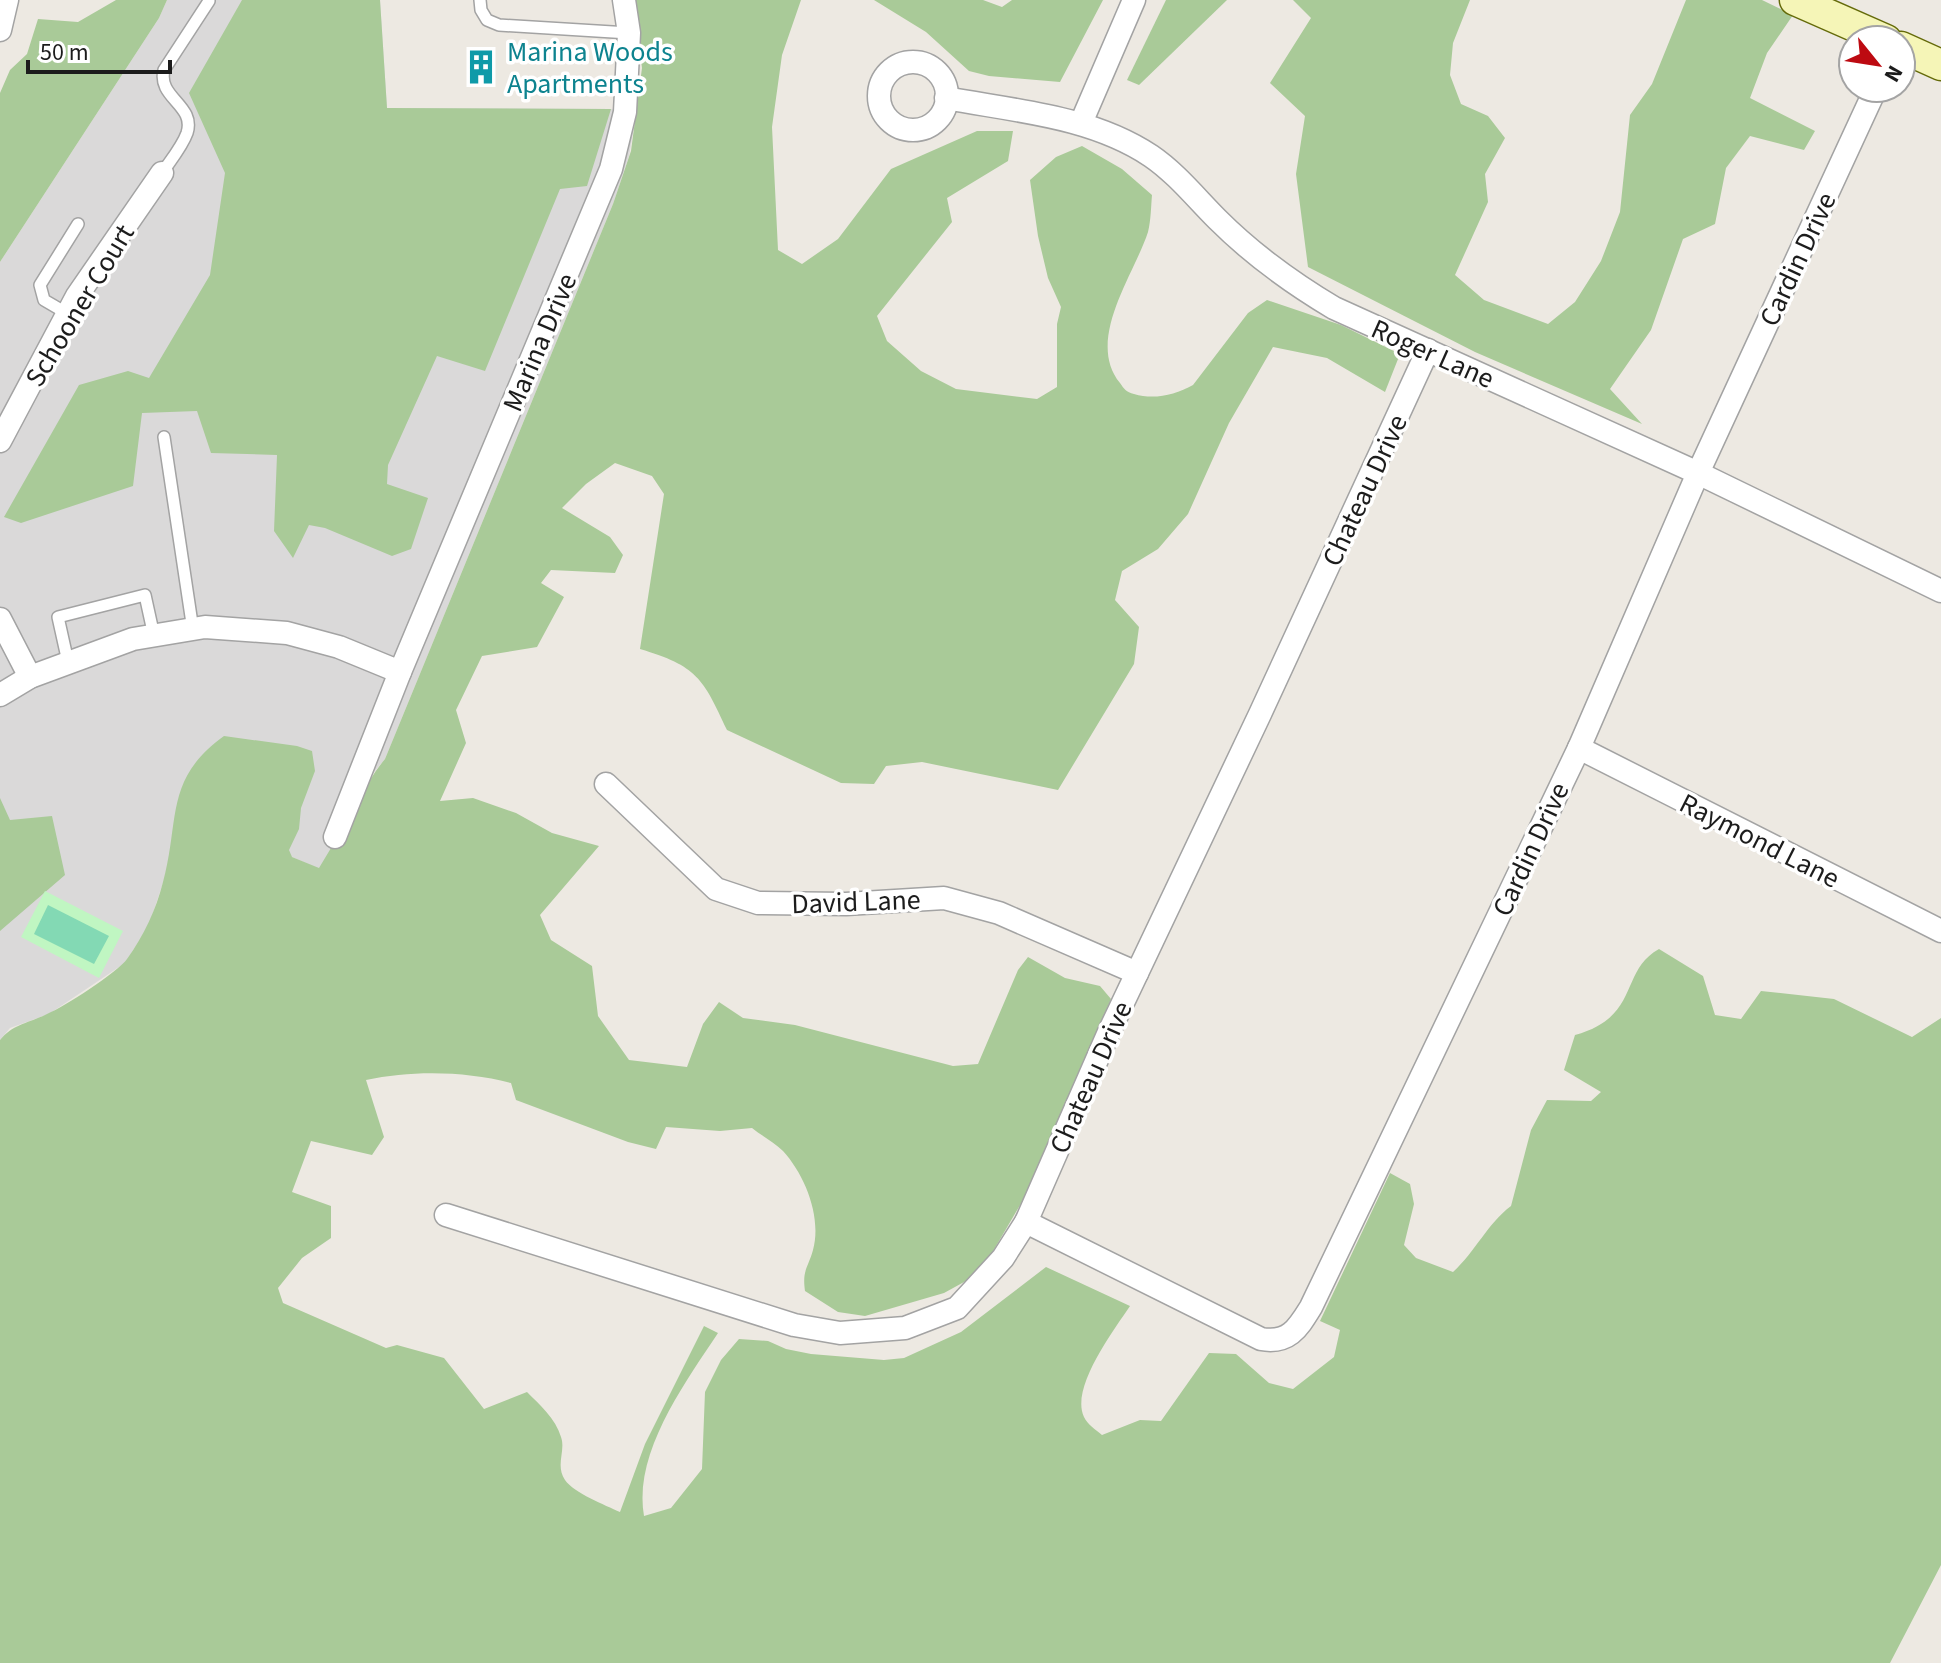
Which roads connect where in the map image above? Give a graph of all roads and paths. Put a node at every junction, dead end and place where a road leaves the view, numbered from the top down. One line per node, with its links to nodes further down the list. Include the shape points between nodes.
1 (7, 0): 8 (street)
2 (480, 0): 9 (lane, via 487,20 499,25)
3 (624, 0): 9 (street, Marina Drive)
4 (1134, 0): 14 (street)
5 (1795, 0): 7 (street)
6 (209, 1): 15 (lane, via 161,80 187,115 188,126)
7 (1850, 24)
8 (0, 30)
9 (629, 33): 27 (street, Marina Drive, via 625,112 611,169)
10 (1917, 54): 11 (street)
11 (1941, 65)
12 (946, 98): 14 (street, Roger Lane)
13 (1869, 104): 21 (street, Cardin Drive)
14 (1081, 123): 18 (street, Roger Lane, via 1151,156 1219,221 1305,291)
15 (162, 173): 17 (street, Schooner Court)
16 (78, 224): 17 (lane, via 40,285 44,300)
17 (68, 314): 20 (street, Schooner Court)
18 (1428, 350): 21 (street, Roger Lane); 34 (street, Chateau Drive)
19 (164, 437): 24 (lane)
20 (0, 441)
21 (1698, 473): 22 (street, Roger Lane); 30 (street, Cardin Drive)
22 (1941, 591)
23 (0, 619): 28 (street)
24 (193, 630): 25 (street); 27 (street, via 287,633)
25 (154, 636): 26 (street); 26 (lane, via 145,595 58,617)
26 (68, 662): 28 (street)
27 (400, 672): 32 (street, Marina Drive)
28 (30, 677): 29 (street)
29 (0, 695)
30 (1579, 748): 33 (street, Raymond Lane); 36 (street, Cardin Drive, via 1297,1331 1272,1341 1261,1339)
31 (606, 784): 34 (street, David Lane, via 716,889 758,903 944,898 999,913)
32 (335, 837)
33 (1941, 931)
34 (1137, 973): 36 (street, Chateau Drive)
35 (446, 1215): 36 (street, Chateau Drive, via 794,1325 840,1333 905,1328 957,1308 1003,1258)
36 (1026, 1222)

